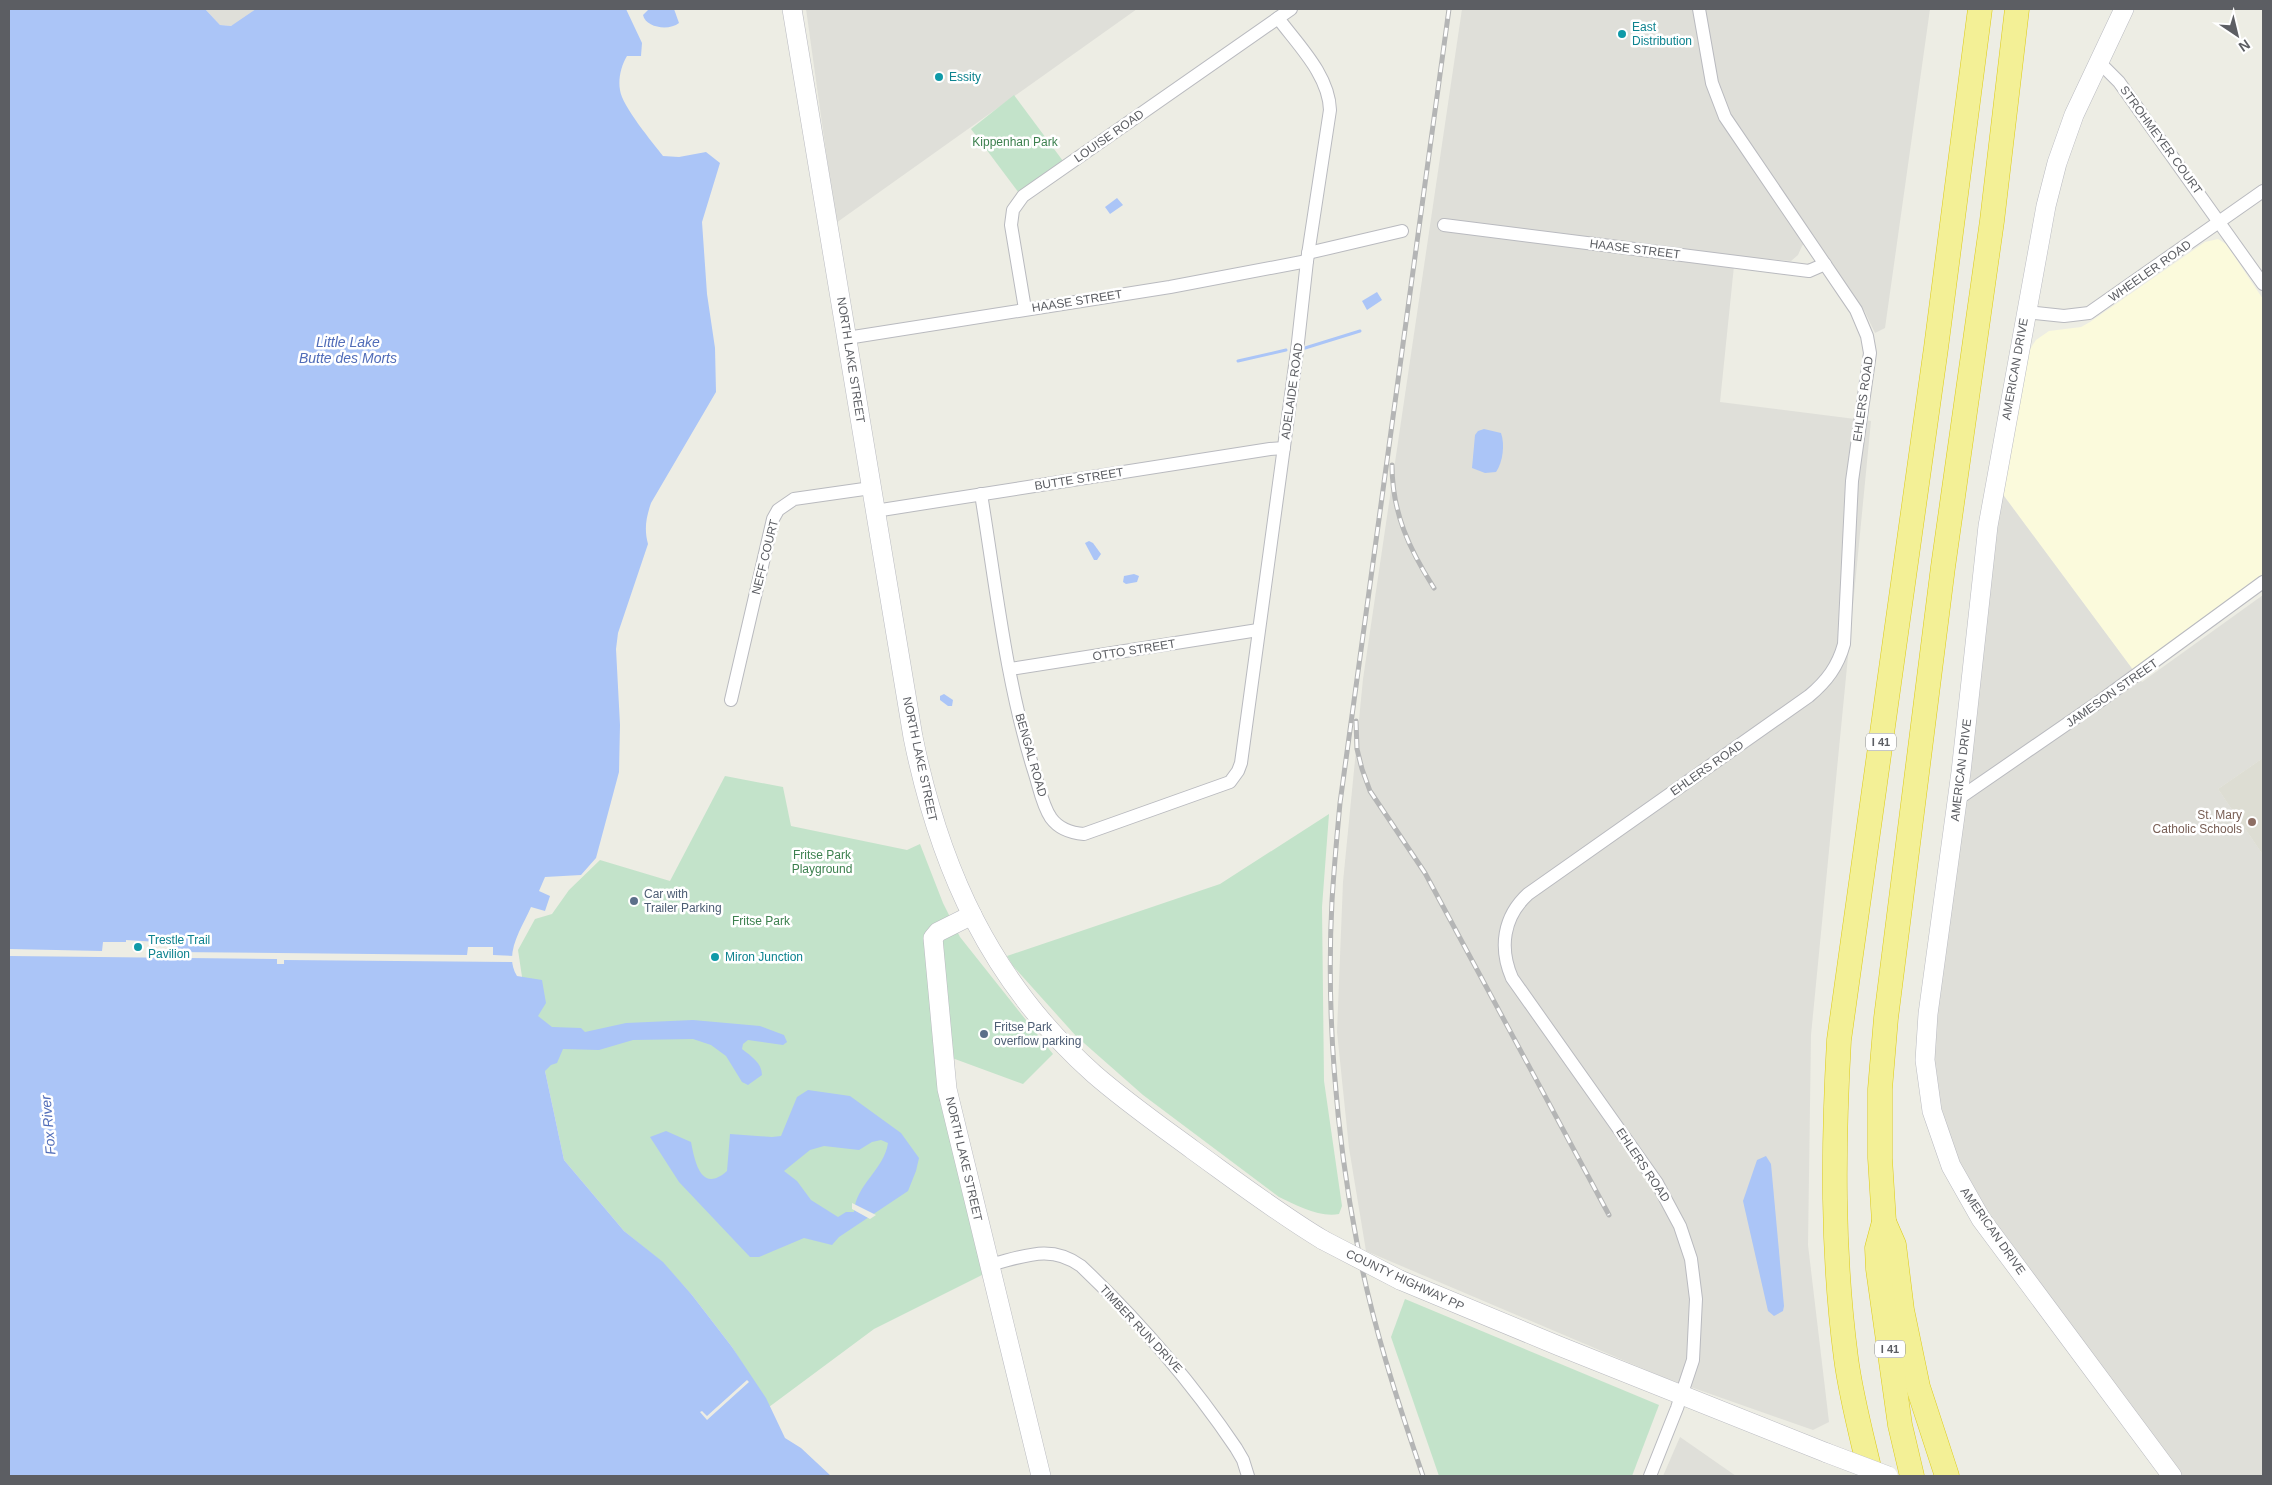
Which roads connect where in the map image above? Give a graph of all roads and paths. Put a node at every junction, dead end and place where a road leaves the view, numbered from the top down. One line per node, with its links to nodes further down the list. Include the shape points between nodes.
1 (792, 9): 18 (street, NORTH LAKE STREET)
2 (1291, 9): 7 (street, LOUISE ROAD)
3 (1699, 9): 14 (street, EHLERS ROAD, via 1712,83 1725,118)
4 (1980, 9): 36 (highway, I 41, via 1839,1040 1835,1113 1838,1287 1846,1360)
5 (2017, 9): 30 (highway, I 41, via 1991,230 1943,568 1886,1018 1880,1089)
6 (2124, 9): 8 (street, AMERICAN DRIVE)
7 (1278, 18): 13 (street, ADELAIDE ROAD, via 1321,77 1330,99); 16 (street, LOUISE ROAD, via 1023,196 1013,210 1011,225)
8 (2099, 62): 10 (street, STROHMEYER COURT, via 2119,82); 17 (street, AMERICAN DRIVE, via 2074,114 2057,162)
9 (2263, 191): 10 (street, WHEELER ROAD)
10 (2219, 222): 15 (street, STROHMEYER COURT); 17 (street, WHEELER ROAD, via 2089,313 2064,316)
11 (1444, 225): 14 (street, HAASE STREET, via 1810,271)
12 (1402, 231): 13 (street, HAASE STREET)
13 (1308, 257): 16 (street, HAASE STREET, via 1170,287); 19 (street, ADELAIDE ROAD)
14 (1825, 264): 32 (street, EHLERS ROAD, via 1861,321 1870,353 1852,481 1847,618 1841,656 1828,679 1810,696 1528,894 1514,910 1504,937 1506,965 1512,978 1657,1183 1680,1226 1693,1272 1697,1321 1693,1360)
15 (2263, 284)
16 (1025, 309): 18 (street, HAASE STREET)
17 (2026, 312): 28 (street, AMERICAN DRIVE, via 1988,526)
18 (847, 338): 20 (street, NORTH LAKE STREET)
19 (1284, 448): 21 (street, BUTTE STREET); 24 (street, ADELAIDE ROAD)
20 (871, 488): 22 (street, NORTH LAKE STREET); 26 (street, NEFF COURT, via 794,499 778,510 773,519)
21 (981, 494): 22 (street, BUTTE STREET); 25 (street, BENGAL ROAD)
22 (875, 511): 29 (street, NORTH LAKE STREET, via 925,793 946,860)
23 (2263, 582): 28 (street, JAMESON STREET)
24 (1258, 630): 25 (street, OTTO STREET); 27 (street, ADELAIDE ROAD, via 1241,763)
25 (1010, 669): 27 (street, BENGAL ROAD, via 1024,738 1046,809 1054,822 1067,830 1092,832 1223,786)
26 (731, 700)
27 (1234, 777)
28 (1958, 799): 40 (street, AMERICAN DRIVE, via 1926,1028 1926,1076 1935,1124 1951,1166 1981,1219)
29 (972, 915): 31 (street, NORTH LAKE STREET, via 935,935 933,948 947,1089); 32 (street, COUNTY HIGHWAY PP, bridge, via 1020,992 1060,1040 1128,1102 1268,1205 1323,1240 1400,1280)
30 (1884, 1222): 38 (highway, I 41, via 1877,1248 1878,1268 1900,1425); 39 (highway, via 1894,1245 1902,1310 1918,1387)
31 (989, 1265): 33 (street, NORTH LAKE STREET); 34 (street, TIMBER RUN DRIVE, via 1050,1252 1070,1258 1081,1266 1154,1339 1188,1380 1236,1448)
32 (1681, 1395): 35 (street, EHLERS ROAD); 37 (street, COUNTY HIGHWAY PP, bridge)
33 (1041, 1476)
34 (1248, 1476)
35 (1650, 1476)
36 (1871, 1476)
37 (1888, 1476)
38 (1912, 1476)
39 (1947, 1476)
40 (2172, 1476)

